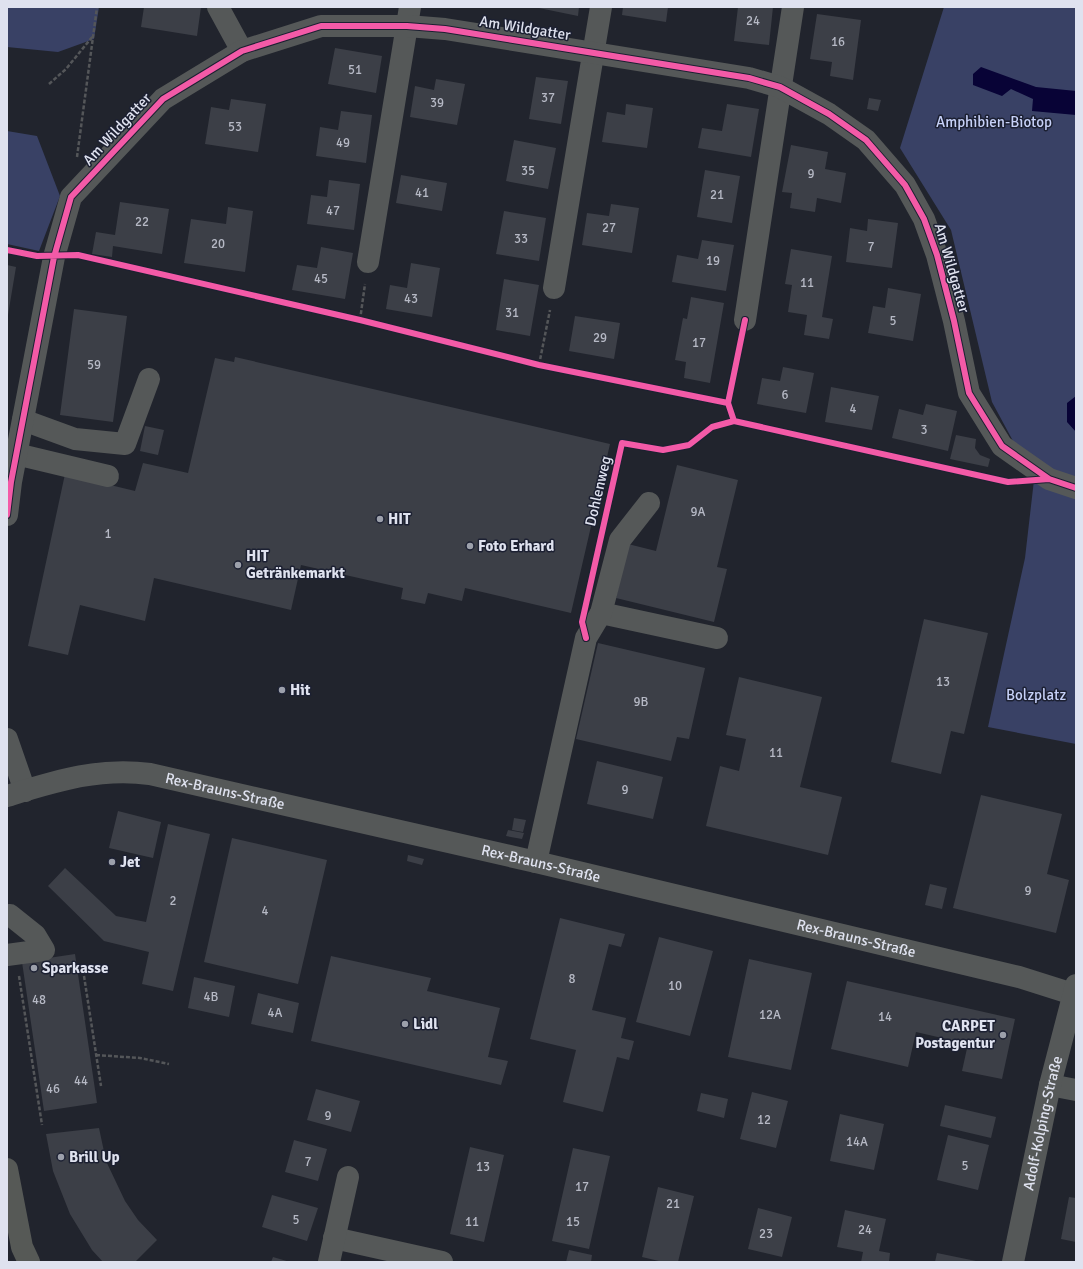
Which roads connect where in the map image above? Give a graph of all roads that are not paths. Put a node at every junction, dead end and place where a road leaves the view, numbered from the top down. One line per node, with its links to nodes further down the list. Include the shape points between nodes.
1 (218, 7): 5 (street)
2 (601, 7): 6 (street)
3 (793, 7): 7 (street)
4 (408, 16): 5 (street, Am Wildgatter, via 321,26); 6 (street, Am Wildgatter, via 446,29); 8 (street)
5 (242, 50): 12 (street, Am Wildgatter, via 163,99 71,197 54,257)
6 (594, 52): 7 (street, Am Wildgatter, via 750,78); 9 (street)
7 (780, 88): 10 (street); 15 (street, Am Wildgatter, via 828,114 866,140 905,185 924,219 937,255 969,392 1002,446 1048,479)
8 (368, 262)
9 (554, 288)
10 (745, 320)
11 (149, 378): 12 (street, via 125,444 75,439)
12 (23, 420): 13 (street, Am Wildgatter)
13 (16, 454): 14 (street); 17 (street, Am Wildgatter)
14 (108, 476)
15 (1076, 488)
16 (649, 503): 18 (street, via 620,540)
17 (7, 515)
18 (601, 613): 19 (street); 22 (street, via 586,638)
19 (717, 638)
20 (7, 739): 21 (street)
21 (16, 794): 22 (street, Rex-Brauns-Straße, via 65,779 106,772 143,773)
22 (536, 862): 25 (street, Rex-Brauns-Straße)
23 (10, 914): 24 (street, via 35,935 44,950)
24 (11, 954)
25 (1075, 992): 26 (street, Adolf-Kolping-Straße)
26 (1050, 1085): 27 (street); 34 (street, Adolf-Kolping-Straße)
27 (1076, 1090)
28 (7, 1169): 31 (main road, via 22,1247)
29 (348, 1177): 30 (street)
30 (334, 1238): 32 (street); 33 (street)
31 (29, 1262)
32 (329, 1262)
33 (442, 1262)
34 (1013, 1262)

